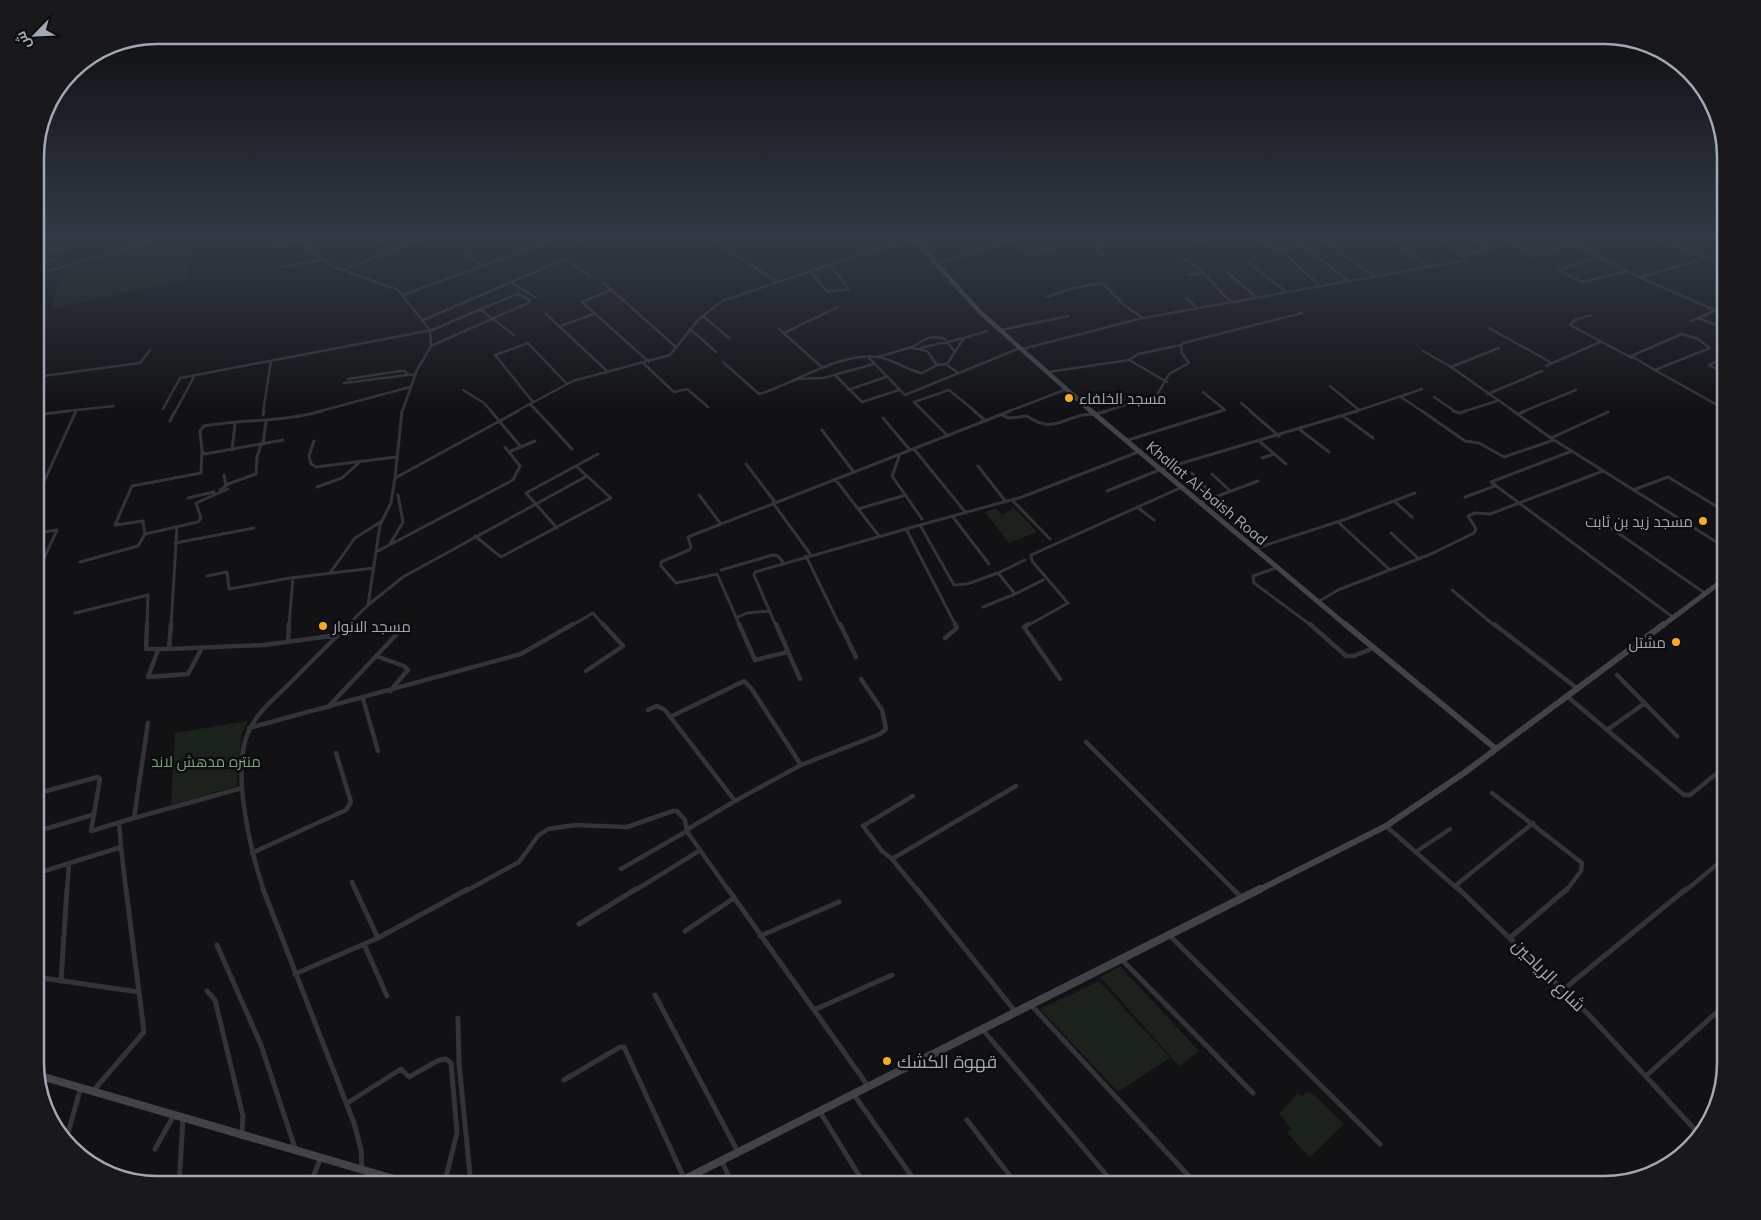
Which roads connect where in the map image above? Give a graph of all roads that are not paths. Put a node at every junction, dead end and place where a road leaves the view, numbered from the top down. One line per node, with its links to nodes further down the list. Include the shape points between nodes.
1 (405, 297): 28 (street)
2 (476, 297): 28 (street)
3 (510, 297): 17 (street)
4 (523, 297): 25 (street, via 530,300)
5 (594, 297): 21 (street, via 582,302)
6 (619, 297): 46 (street)
7 (734, 297): 23 (street, via 722,301)
8 (967, 297): 36 (main road, Khallat Al-baish Road)
9 (1119, 297): 26 (street)
10 (1226, 297): 14 (street)
11 (1252, 297): 14 (street)
12 (1686, 297): 18 (street)
13 (1186, 298): 16 (street)
14 (1231, 302): 16 (street)
15 (838, 307): 38 (street)
16 (1197, 308): 26 (street)
17 (481, 310): 25 (street); 35 (street)
18 (1716, 310): 27 (street)
19 (1302, 313): 44 (street)
20 (546, 314): 31 (street)
21 (594, 314): 31 (street); 61 (street)
22 (1591, 315): 43 (street, via 1570,324)
23 (703, 316): 33 (street); 40 (street)
24 (1068, 316): 36 (street)
25 (494, 318): 39 (street); 45 (street)
26 (1143, 318): 49 (street)
27 (1698, 318): 29 (street); 30 (street)
28 (423, 320): 35 (street)
29 (1691, 321)
30 (1717, 325)
31 (560, 326): 74 (street)
32 (1489, 328): 64 (street)
33 (690, 329): 46 (street); 53 (street)
34 (779, 329): 38 (street)
35 (430, 330): 45 (street); 60 (street)
36 (1001, 330): 49 (main road, Khallat Al-baish Road)
37 (986, 331): 41 (street)
38 (784, 333): 69 (street)
39 (514, 335)
40 (729, 338)
41 (964, 338): 42 (street); 54 (street)
42 (946, 342): 47 (street, via 943,338 932,338); 48 (street); 54 (street)
43 (1600, 342): 57 (street); 64 (street)
44 (1181, 345): 58 (street, via 1138,354); 85 (street, via 1189,363 1170,374)
45 (431, 346): 77 (street)
46 (676, 347): 61 (street, via 670,354)
47 (912, 348): 48 (street); 56 (street)
48 (920, 348): 67 (street, via 928,351)
49 (1021, 348): 75 (main road, Khallat Al-baish Road); 76 (street)
50 (1499, 348): 70 (street)
51 (150, 350): 81 (street, via 140,364)
52 (1423, 351): 70 (street)
53 (716, 352)
54 (955, 352): 66 (street)
55 (868, 357): 56 (street); 65 (street); 69 (street)
56 (877, 357): 67 (street, via 917,372 927,372)
57 (1634, 358): 72 (street); 72 (street, via 1632,355 1682,334 1711,347)
58 (1129, 360): 75 (street); 85 (street)
59 (1717, 361): 71 (street, via 1709,365)
60 (271, 362): 78 (street); 112 (street)
61 (649, 362): 63 (street)
62 (723, 362): 83 (street, via 759,394)
63 (644, 363): 74 (street); 105 (street, via 674,392 687,389)
64 (1552, 363): 68 (street)
65 (874, 364): 80 (street); 82 (street)
66 (948, 364): 67 (street); 76 (street)
67 (936, 365)
68 (1546, 366)
69 (823, 368): 83 (street)
70 (1452, 368): 97 (street)
71 (1717, 369)
72 (1655, 370): 103 (street)
73 (1542, 371): 97 (street)
74 (608, 372): 87 (street)
75 (1048, 372): 90 (main road, Khallat Al-baish Road)
76 (958, 373): 94 (street, via 907,394)
77 (416, 374): 79 (street); 89 (street)
78 (195, 375): 106 (street, via 177,380); 118 (street)
79 (408, 375): 84 (street, via 400,371); 86 (street)
80 (835, 375): 83 (street, via 815,380); 93 (street)
81 (44, 376)
82 (886, 377): 93 (street); 94 (street)
83 (797, 378)
84 (348, 379)
85 (1166, 382): 114 (street, via 1157,395)
86 (344, 383)
87 (567, 384): 101 (street); 101 (street, via 528,343 495,355)
88 (1330, 386): 108 (street)
89 (410, 387): 119 (street, via 304,416); 147 (street, via 402,412)
90 (1067, 388): 113 (street); 114 (main road, Khallat Al-baish Road)
91 (1422, 389): 98 (street)
92 (463, 390): 117 (street, via 478,398)
93 (848, 390): 94 (street, via 862,402)
94 (899, 390)
95 (1576, 390): 111 (street)
96 (1203, 392): 131 (street, via 1225,410)
97 (1488, 394): 100 (street)
98 (1401, 397): 108 (street); 127 (street, via 1465,441 1480,443 1504,457)
99 (1434, 397): 100 (street, via 1460,413)
100 (1497, 401): 111 (street)
101 (531, 403): 117 (street); 136 (street)
102 (1241, 403): 125 (street)
103 (1717, 405)
104 (114, 406): 107 (street)
105 (708, 407)
106 (163, 409)
107 (77, 410): 110 (street); 164 (street)
108 (1359, 410): 115 (street)
109 (1608, 412): 127 (street)
110 (44, 414)
111 (1518, 414): 127 (street)
112 (263, 415)
113 (1002, 415): 114 (street, via 1009,418 1027,416 1039,424 1054,426 1084,415); 120 (street)
114 (1095, 415): 131 (main road, Khallat Al-baish Road)
115 (1343, 416): 122 (street); 126 (street)
116 (883, 418): 137 (street)
117 (500, 420): 135 (street); 161 (street)
118 (170, 421)
119 (266, 422): 121 (street); 133 (street)
120 (986, 422): 124 (street); 124 (street, via 949,390 914,402)
121 (235, 424): 138 (street); 139 (street, via 227,422 202,428)
122 (1299, 429): 125 (street); 143 (street)
123 (822, 430): 155 (street)
124 (948, 436): 137 (street)
125 (1279, 436): 132 (street)
126 (1373, 438)
127 (1553, 438): 140 (street)
128 (283, 440): 133 (street)
129 (314, 440): 149 (street, via 309,456 316,468)
130 (535, 441): 135 (street)
131 (1125, 441): 142 (main road, Khallat Al-baish Road)
132 (1259, 441): 146 (street); 154 (street)
133 (262, 444): 138 (street); 167 (street, via 256,474)
134 (505, 447): 141 (street)
135 (521, 447): 141 (street)
136 (572, 449)
137 (912, 449): 145 (street); 191 (street)
138 (232, 450): 139 (street, via 205,454)
139 (202, 451): 207 (street, via 201,473 132,486 115,525 143,520)
140 (1572, 451): 156 (street); 166 (street, via 1492,481)
141 (508, 452): 213 (street, via 520,466 510,483)
142 (1138, 452): 154 (main road, Khallat Al-baish Road); 181 (street)
143 (1330, 452)
144 (598, 454): 152 (street)
145 (900, 454): 155 (street); 177 (street, via 892,476)
146 (1274, 454): 148 (street); 151 (street)
147 (396, 457): 149 (street); 161 (street)
148 (1262, 458)
149 (362, 460): 165 (street, via 348,475)
150 (746, 464): 183 (street)
151 (1286, 464)
152 (576, 466): 160 (street); 187 (street, via 527,492)
153 (978, 466): 184 (street)
154 (1159, 470): 168 (main road, Khallat Al-baish Road); 172 (street)
155 (853, 471): 162 (street)
156 (1603, 471): 171 (street); 186 (street)
157 (1192, 473): 178 (street)
158 (1212, 474): 170 (street)
159 (224, 475): 167 (street)
160 (587, 476): 187 (street); 203 (street, via 611,498)
161 (395, 478): 197 (street, via 391,503)
162 (834, 479): 183 (street); 190 (street)
163 (1258, 481): 170 (street)
164 (44, 482)
165 (317, 486)
166 (1495, 486): 179 (street); 186 (street)
167 (227, 487): 169 (street); 173 (street)
168 (1180, 488): 185 (main road, Khallat Al-baish Road); 188 (street)
169 (221, 490): 173 (street); 180 (street)
170 (1229, 490): 178 (street)
171 (1633, 490): 189 (street, via 1668,477); 211 (street)
172 (1107, 491)
173 (216, 493): 200 (street, via 196,503 200,521)
174 (1415, 493): 182 (street)
175 (398, 495): 213 (street, via 403,522)
176 (698, 495): 199 (street)
177 (906, 495): 190 (street); 194 (street)
178 (1213, 496): 185 (street)
179 (1465, 497)
180 (188, 498)
181 (1012, 500): 184 (street); 210 (street)
182 (1394, 501): 193 (street); 198 (street)
183 (774, 502): 199 (street); 216 (street)
184 (1006, 502): 191 (street)
185 (1199, 503): 214 (main road, Khallat Al-baish Road)
186 (1519, 503): 218 (street, via 1490,514 1471,514 1468,516 1476,529 1474,533); 242 (street)
187 (534, 504): 203 (street); 208 (street)
188 (1137, 507): 196 (street); 258 (street, via 1031,555 1032,561 1068,603 1024,627)
189 (1717, 507)
190 (858, 509): 209 (street)
191 (966, 513): 192 (street)
192 (954, 517): 201 (street); 222 (street)
193 (1412, 517)
194 (922, 519)
195 (1598, 519): 235 (street)
196 (1154, 520)
197 (382, 521): 215 (street); 227 (street, via 355,538)
198 (1338, 522): 214 (street); 226 (street)
199 (721, 524): 241 (street, via 688,537 689,550 661,564 676,584 717,574)
200 (177, 526): 207 (street); 212 (street)
201 (920, 526): 204 (street); 228 (street, via 954,585)
202 (254, 528): 212 (street)
203 (557, 528): 208 (street, via 499,557)
204 (906, 529): 209 (street); 245 (street, via 957,628)
205 (44, 532): 217 (street, via 58,530)
206 (1391, 533): 218 (street)
207 (145, 534): 220 (street, via 136,547)
208 (475, 536): 237 (street, via 414,569)
209 (879, 536): 216 (street)
210 (1050, 539)
211 (1717, 542)
212 (175, 543): 249 (street)
213 (389, 545): 215 (street)
214 (1254, 549): 224 (main road, Khallat Al-baish Road)
215 (376, 552): 223 (street)
216 (809, 555): 221 (street); 253 (street)
217 (44, 559)
218 (1419, 559): 226 (street)
219 (1025, 560): 228 (street)
220 (80, 562)
221 (783, 562): 225 (street, via 773,555); 239 (street, via 754,574)
222 (989, 564)
223 (374, 568): 227 (street); 237 (street)
224 (1276, 568): 236 (main road, Khallat Al-baish Road); 248 (street, via 1253,576 1254,582 1314,627 1346,656)
225 (721, 570)
226 (1390, 570): 236 (street, via 1338,590)
227 (330, 573): 230 (street)
228 (998, 573): 234 (street)
229 (207, 576): 230 (street, via 225,571 229,589)
230 (293, 578): 246 (street)
231 (1043, 580): 234 (street)
232 (1717, 585): 235 (main road)
233 (1452, 590): 259 (street)
234 (1015, 594): 238 (street)
235 (1706, 594): 242 (main road)
236 (1318, 602): 248 (main road, Khallat Al-baish Road)
237 (368, 605): 244 (street)
238 (983, 607)
239 (770, 611): 241 (street, via 747,613); 251 (street)
240 (75, 613): 250 (street, via 148,595 145,646 149,650)
241 (736, 618): 251 (street, via 755,660)
242 (1674, 618): 259 (main road)
243 (396, 634): 252 (street)
244 (338, 635): 246 (street); 268 (street)
245 (944, 638)
246 (288, 642): 247 (street)
247 (202, 648): 249 (street); 250 (street, via 185,676 148,677)
248 (1373, 648): 272 (main road, Khallat Al-baish Road)
249 (169, 649): 250 (street)
250 (158, 650)
251 (788, 652): 256 (street)
252 (376, 656): 260 (street, via 408,670); 264 (street)
253 (856, 657)
254 (586, 671): 260 (street, via 623,646 593,613 521,654)
255 (1617, 675): 263 (street)
256 (800, 679)
257 (862, 679): 275 (street, via 886,720 886,729)
258 (1060, 679)
259 (1578, 689): 261 (main road)
260 (390, 691): 262 (street)
261 (1568, 697): 269 (street); 272 (main road)
262 (363, 699): 264 (street); 273 (street)
263 (1645, 703): 269 (street); 270 (street)
264 (327, 708): 268 (street)
265 (648, 710): 266 (street, via 661,707)
266 (670, 717): 275 (street, via 744,681); 282 (street)
267 (148, 723): 284 (street)
268 (249, 728): 278 (street, via 242,765)
269 (1607, 730): 276 (street, via 1684,795 1690,795)
270 (1676, 736)
271 (1086, 742): 303 (street)
272 (1496, 749): 287 (main road, via 1424,803)
273 (378, 751)
274 (336, 753): 294 (street, via 350,806)
275 (801, 766): 282 (street)
276 (1717, 773)
277 (1016, 786): 295 (street)
278 (242, 788): 284 (street); 294 (street)
279 (44, 792): 283 (street, via 98,777)
280 (1492, 793): 286 (street)
281 (913, 796): 295 (street, via 863,826)
282 (735, 801): 290 (street)
283 (92, 815): 285 (street, via 91,831); 288 (street)
284 (134, 818): 285 (street)
285 (119, 822): 291 (street)
286 (1533, 823): 301 (street); 309 (street, via 1583,867 1567,891)
287 (1386, 826): 293 (street, شارع الرياحين); 303 (main road)
288 (44, 829)
289 (1450, 829): 293 (street)
290 (687, 831): 292 (street); 298 (street); 310 (street, via 682,815 673,811 622,828 580,825 547,830 531,843 526,857 519,862)
291 (121, 847): 296 (street); 320 (street)
292 (699, 851): 302 (street); 305 (street)
293 (1417, 852): 301 (street, شارع الرياحين)
294 (252, 853): 314 (street)
295 (892, 859): 326 (street)
296 (69, 864): 299 (street); 317 (street)
297 (1717, 864): 318 (street)
298 (621, 869)
299 (44, 871)
300 (352, 882): 310 (street)
301 (1455, 886): 309 (street, شارع الرياحين)
302 (734, 898): 306 (street); 308 (street)
303 (1243, 899): 307 (main road)
304 (839, 902): 308 (street)
305 (579, 924)
306 (685, 931)
307 (1169, 935): 313 (main road); 344 (street)
308 (760, 936): 324 (street)
309 (1511, 937): 318 (street, شارع الرياحين)
310 (378, 938): 311 (street)
311 (364, 944): 314 (street); 322 (street)
312 (217, 945): 345 (street, via 243,999 285,1110)
313 (1121, 959): 323 (main road); 335 (street)
314 (295, 974): 337 (street)
315 (892, 975): 324 (street)
316 (44, 978): 317 (street)
317 (61, 981): 320 (street)
318 (1564, 989): 329 (street, شارع الرياحين)
319 (207, 991): 343 (street, via 214,1000 242,1110)
320 (138, 992): 334 (street, via 143,1035)
321 (655, 995): 347 (street)
322 (387, 996)
323 (1030, 1006): 326 (main road); 363 (street)
324 (814, 1010): 333 (street)
325 (1717, 1012): 329 (street)
326 (1016, 1013): 328 (main road)
327 (458, 1018): 355 (street)
328 (983, 1030): 333 (main road); 362 (street)
329 (1647, 1075): 341 (street, شارع الرياحين)
330 (45, 1077): 332 (main road)
331 (564, 1080): 356 (street, via 624,1047)
332 (82, 1087): 334 (main road); 342 (street)
333 (869, 1088): 336 (main road)
334 (94, 1090): 339 (main road)
335 (1253, 1093)
336 (854, 1094): 338 (main road); 360 (street)
337 (346, 1104): 350 (street, via 358,1134); 354 (street, via 396,1071 401,1069 409,1078 446,1059 451,1063 457,1133)
338 (820, 1112): 347 (main road); 359 (street)
339 (179, 1117): 343 (main road); 346 (street); 351 (street)
340 (967, 1120): 361 (street)
341 (1696, 1130)
342 (68, 1133)
343 (242, 1134): 345 (main road)
344 (1380, 1144)
345 (295, 1148): 348 (main road)
346 (155, 1149)
347 (739, 1154): 349 (main road)
348 (321, 1157): 350 (main road); 352 (street)
349 (722, 1162): 357 (main road); 358 (street)
350 (362, 1171): 353 (main road)
351 (179, 1176)
352 (314, 1176)
353 (381, 1176)
354 (446, 1176)
355 (470, 1176)
356 (683, 1176)
357 (693, 1176)
358 (729, 1176)
359 (859, 1176)
360 (912, 1176)
361 (1010, 1176)
362 (1107, 1176)
363 (1189, 1176)

